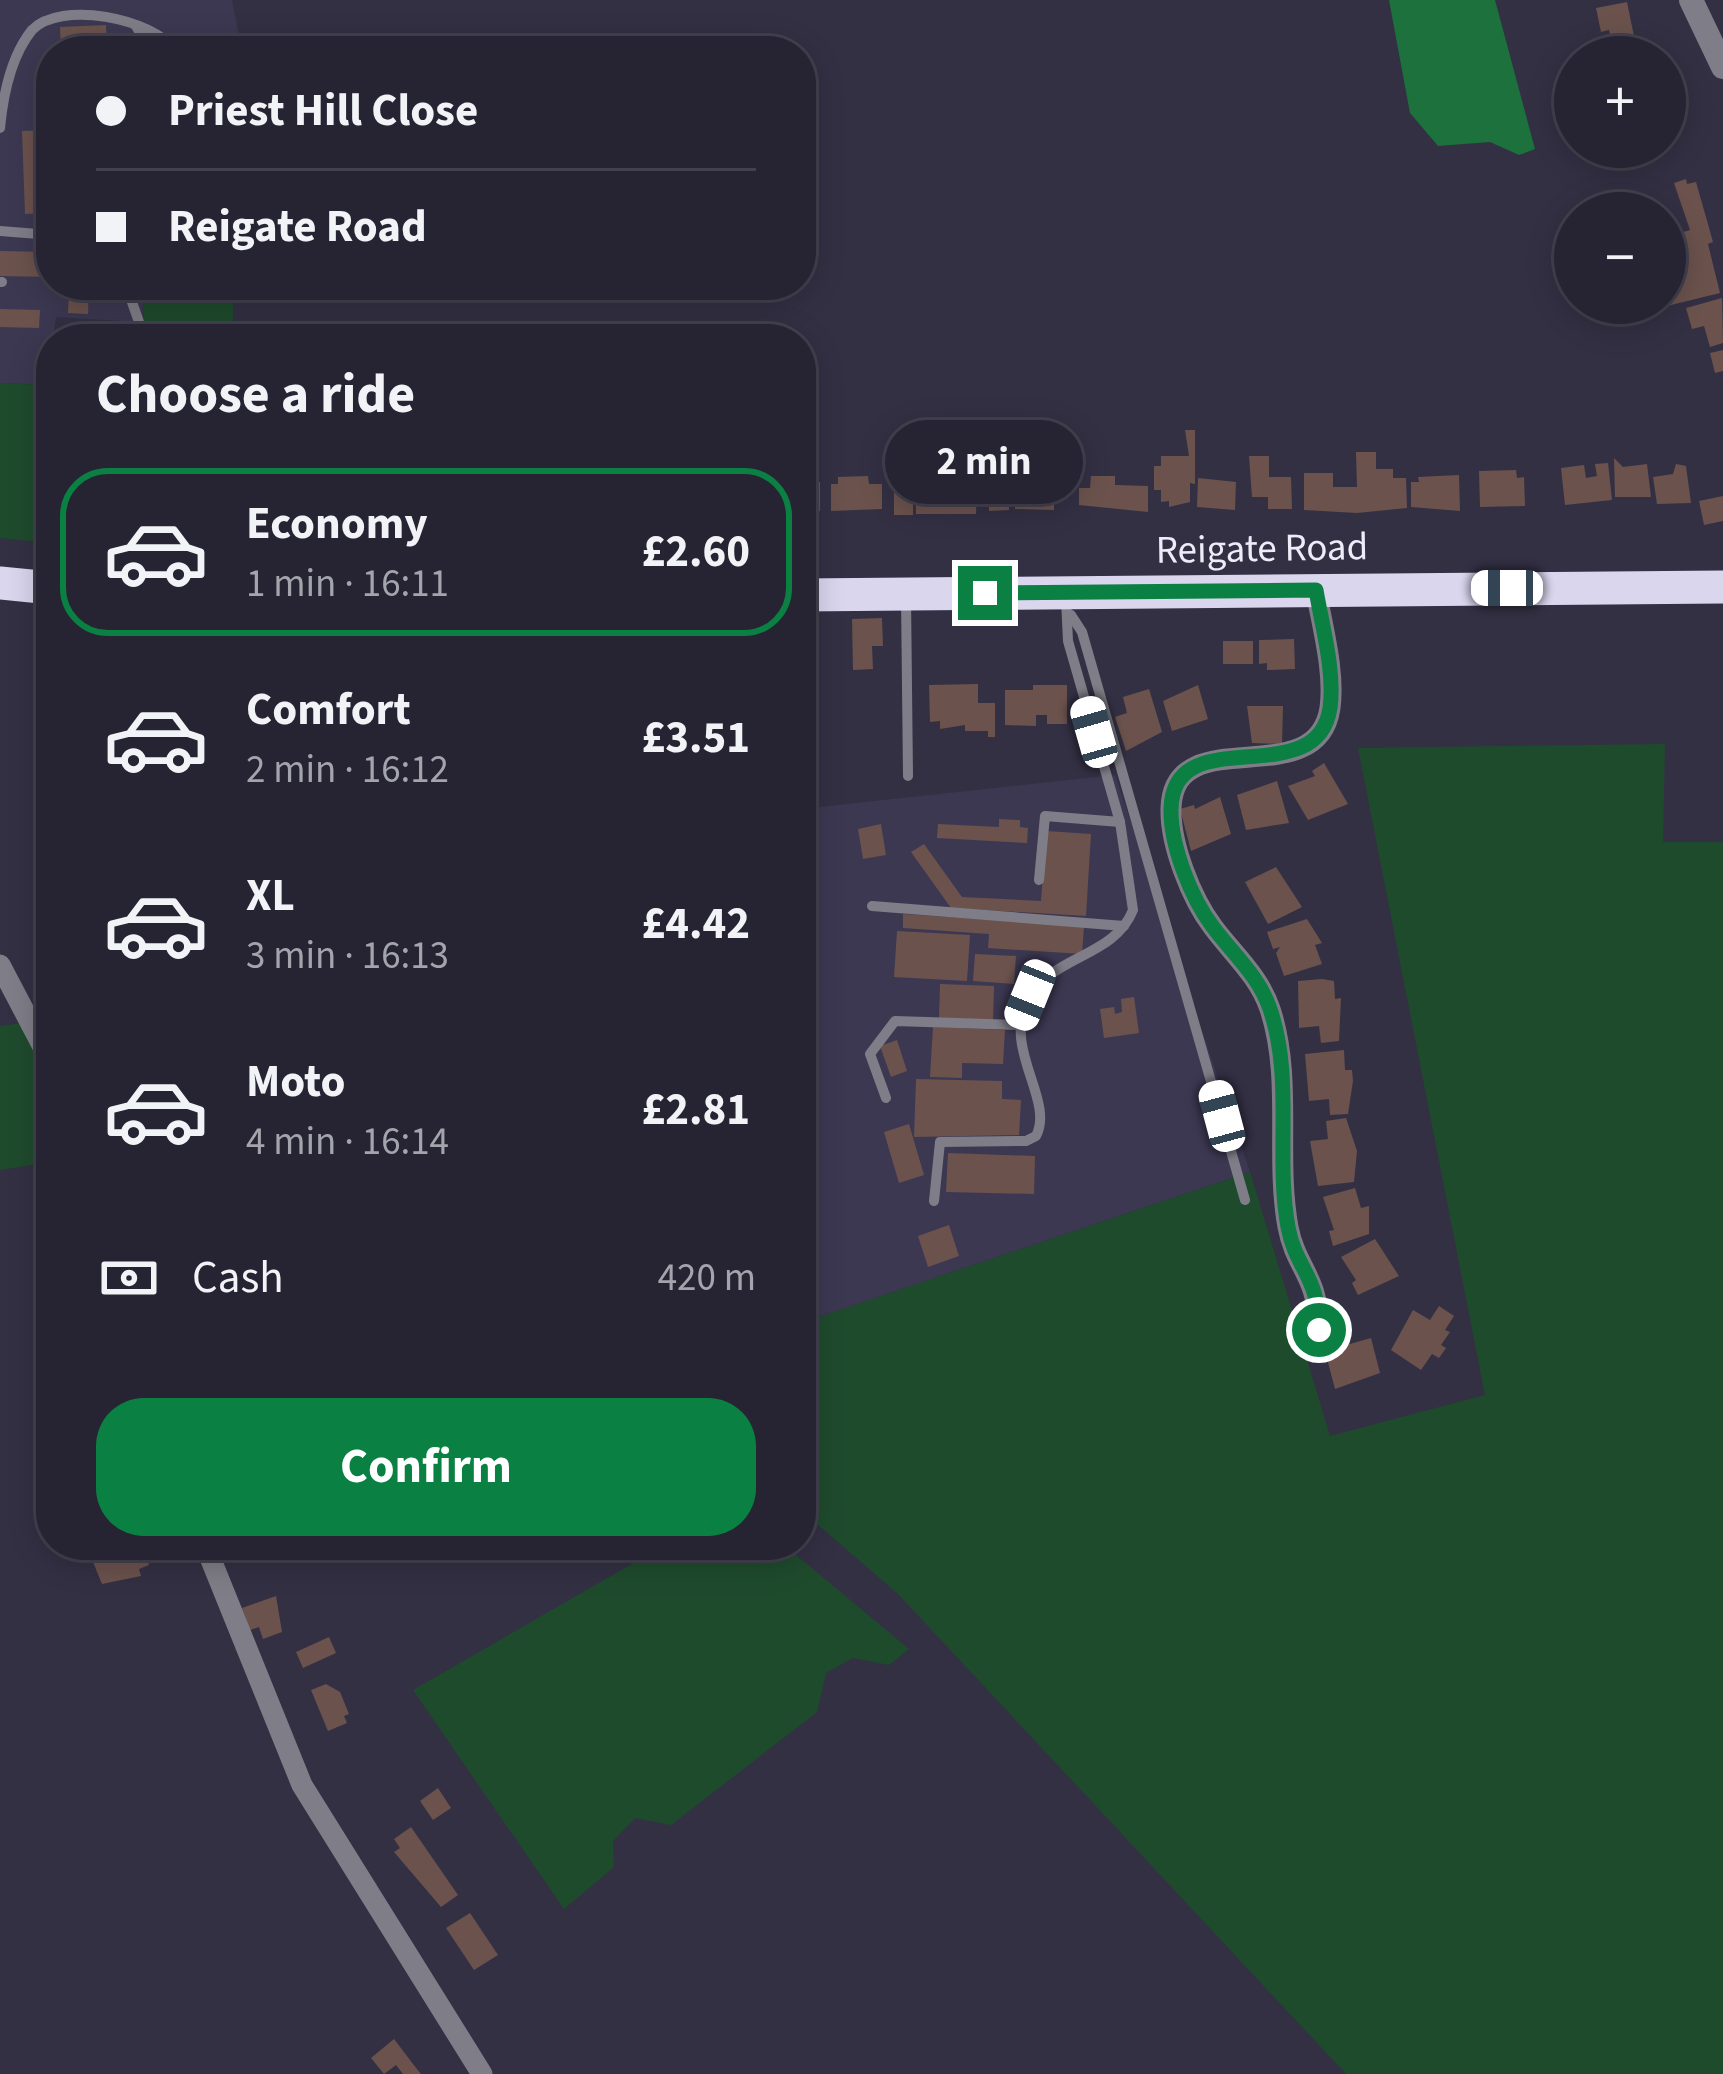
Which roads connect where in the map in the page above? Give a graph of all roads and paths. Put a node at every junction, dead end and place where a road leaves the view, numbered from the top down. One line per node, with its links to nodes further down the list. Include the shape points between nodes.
1 (1690, 0): 5 (street)
2 (130, 19): 3 (lane); 4 (lane); 6 (lane, via 54,16 34,28 16,58)
3 (146, 36)
4 (163, 36)
5 (1722, 64)
6 (0, 128)
7 (0, 231): 8 (lane)
8 (36, 234)
9 (131, 300): 10 (lane)
10 (139, 322)
11 (0, 583): 12 (highway)
12 (36, 587)
13 (1723, 587): 14 (highway, Reigate Road)
14 (1316, 590): 17 (highway, Reigate Road); 29 (street, via 1330,692 1324,723 1283,755 1202,763 1175,788 1171,812 1206,917 1271,1011 1281,1060 1288,1230 1320,1298)
15 (906, 594): 16 (highway, Reigate Road); 17 (highway, Reigate Road); 18 (lane)
16 (816, 595)
17 (1067, 602): 19 (lane, via 1068,641); 28 (lane, via 1095,674)
18 (908, 776)
19 (1120, 822): 20 (lane, via 1045,816); 22 (lane, via 1133,910)
20 (1039, 880)
21 (872, 906): 22 (lane)
22 (1124, 926): 24 (lane, via 1112,941 1053,972 1030,995)
23 (0, 965): 25 (street)
24 (1020, 1025): 26 (lane, via 895,1021 870,1054); 27 (lane, via 1041,1125 1026,1141 940,1142)
25 (36, 1033)
26 (886, 1098)
27 (934, 1201)
28 (1245, 1201)
29 (1319, 1330)
30 (211, 1560): 31 (street, via 302,1786)
31 (482, 2074)

